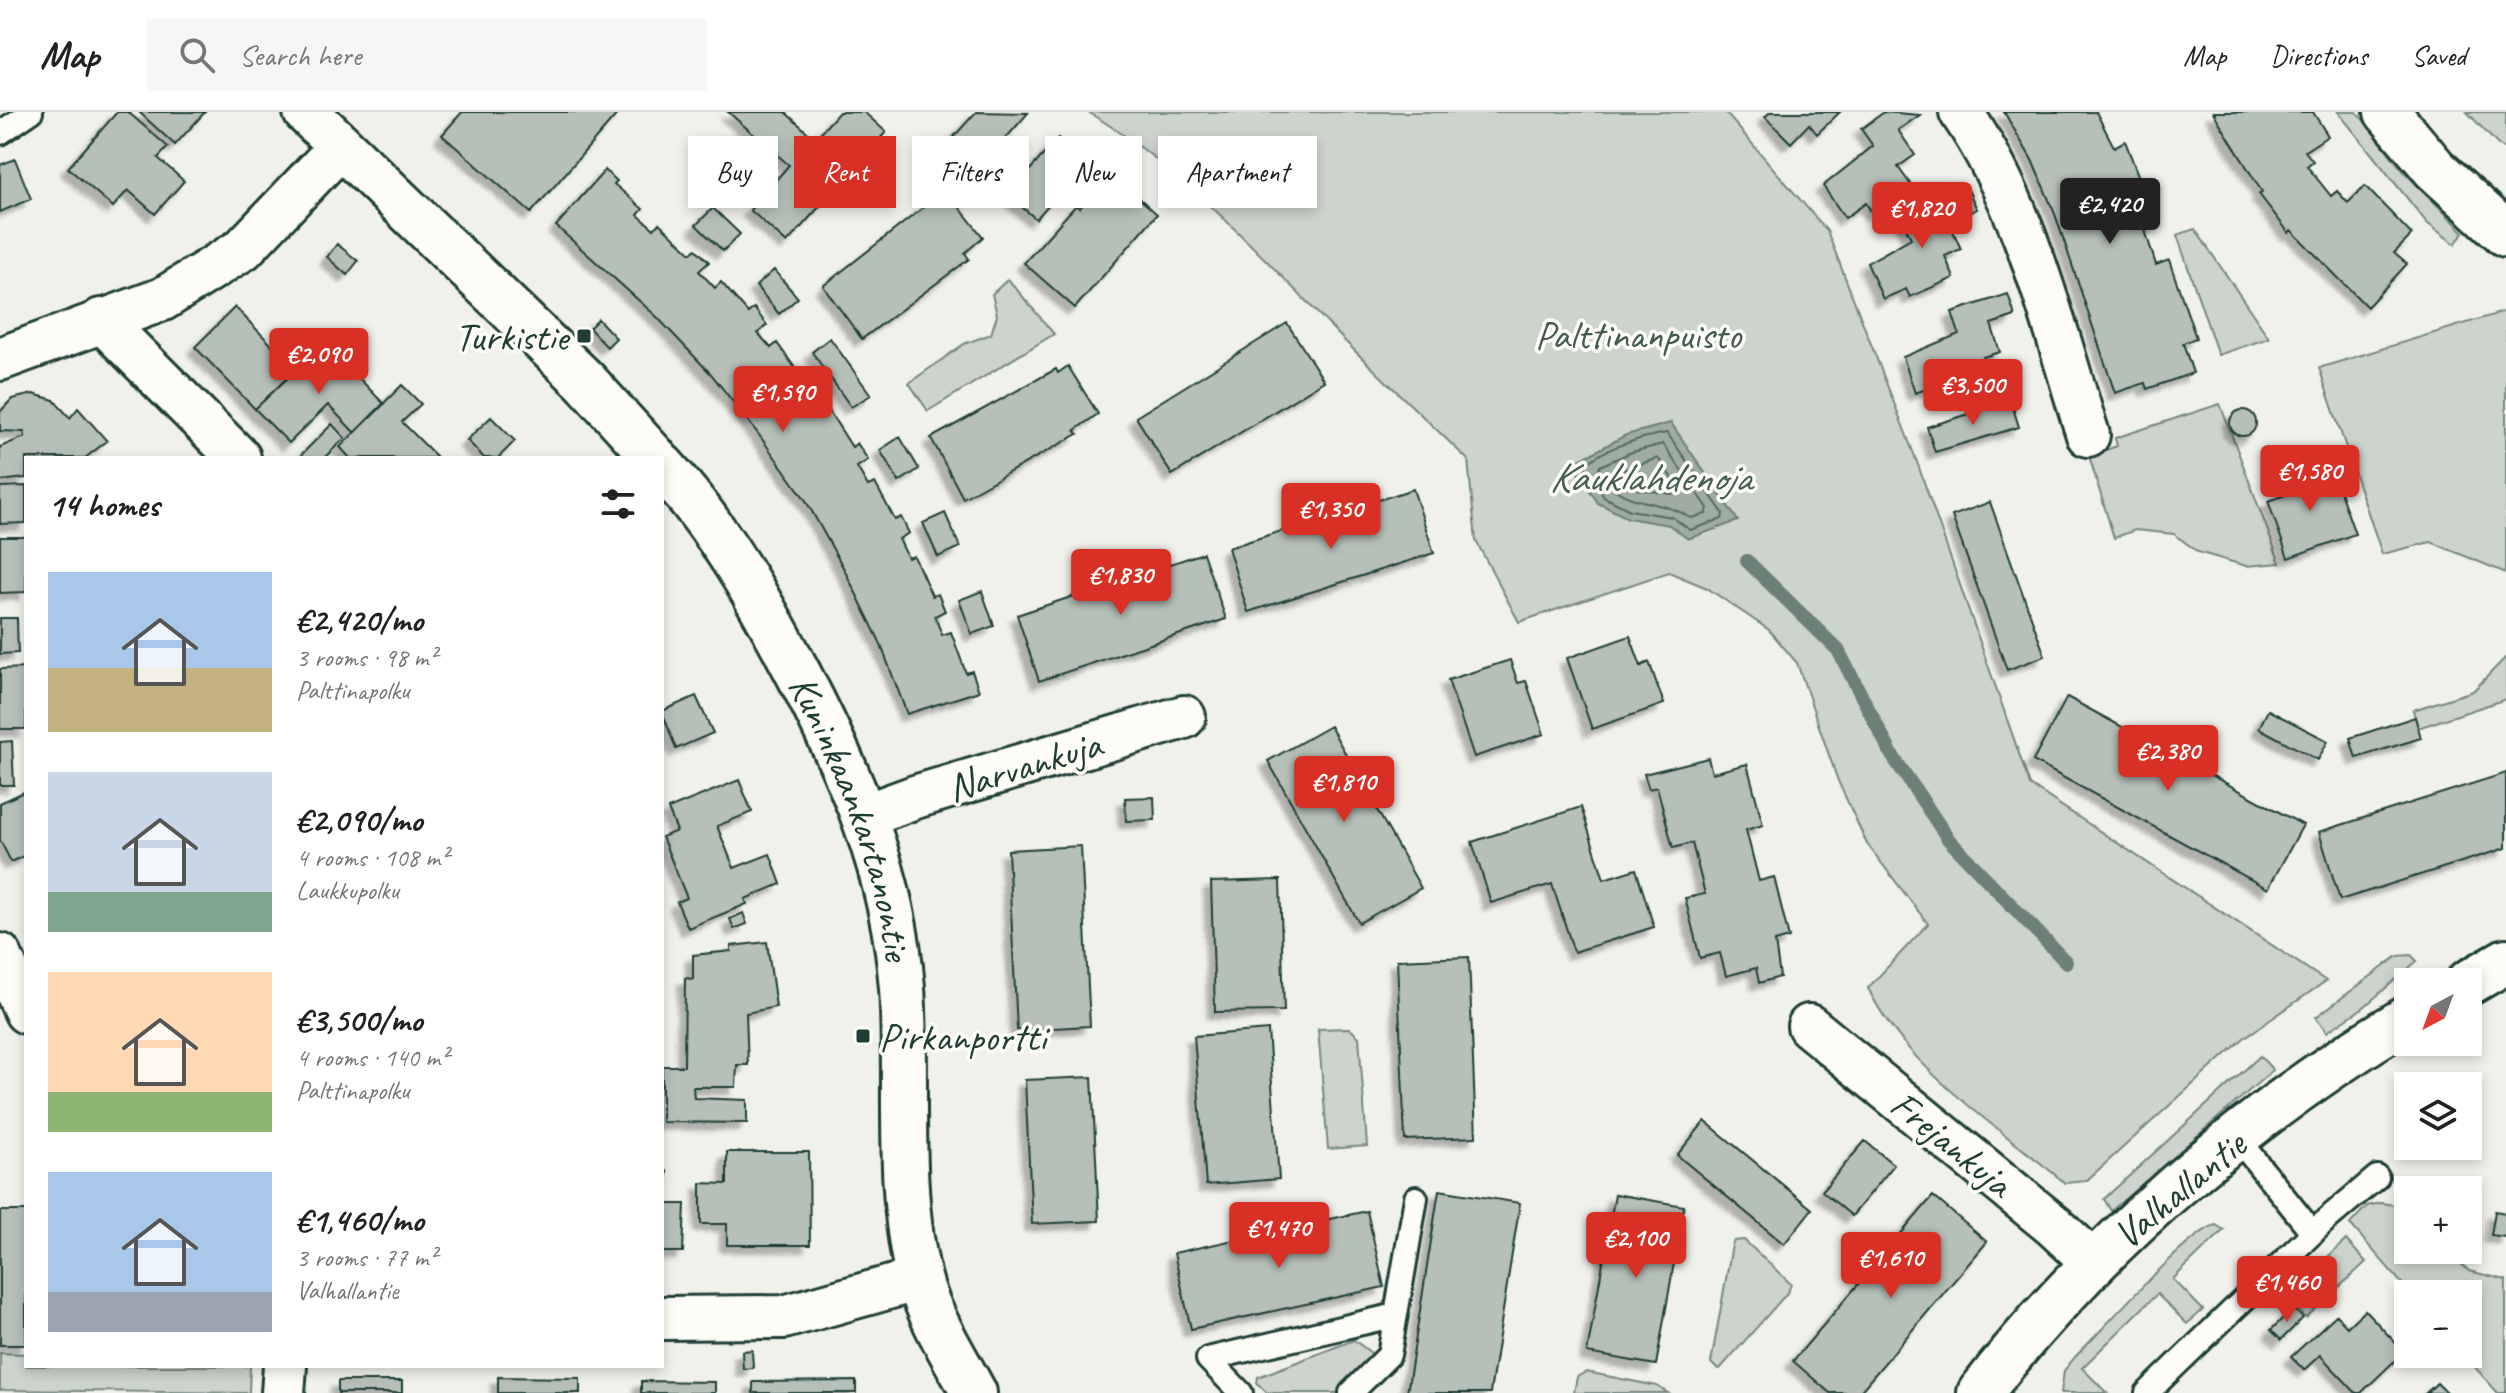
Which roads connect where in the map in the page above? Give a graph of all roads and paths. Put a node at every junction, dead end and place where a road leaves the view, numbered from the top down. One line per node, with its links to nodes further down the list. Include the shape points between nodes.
1 (31, 112): 5 (lane)
2 (306, 112): 6 (street)
3 (1961, 112): 10 (street, via 1985,149 2025,235)
4 (2387, 112): 7 (street, via 2435,169)
5 (0, 133)
6 (341, 146): 8 (street, via 243,249 163,299); 12 (street, via 585,381)
7 (2506, 234)
8 (101, 320): 9 (street); 11 (street)
9 (0, 359)
10 (2088, 435)
11 (237, 456)
12 (653, 456)
13 (664, 468): 15 (street, Kuninkaankartanontie, via 727,545 765,610)
14 (1184, 717): 15 (street, Narvankuja)
15 (866, 815): 27 (street, Kuninkaankartanontie, via 890,903 902,986 910,1217)
16 (0, 955): 19 (street)
17 (2506, 961): 18 (street)
18 (2482, 975)
19 (24, 1008)
20 (1809, 1026): 26 (street, Frejankuja)
21 (2394, 1028): 22 (street, Valhallantie)
22 (2237, 1138): 25 (lane); 26 (street, Valhallantie)
23 (2377, 1177): 25 (lane)
24 (1416, 1198): 28 (lane)
25 (2313, 1233): 36 (lane)
26 (2093, 1262): 35 (street, Valhallantie)
27 (919, 1279): 29 (street, via 784,1317); 32 (street, Kuninkaankartanontie)
28 (1396, 1315): 33 (lane, via 1208,1359); 34 (lane, via 1389,1355)
29 (664, 1318)
30 (285, 1368): 31 (street)
31 (283, 1393)
32 (974, 1393)
33 (1241, 1393)
34 (1351, 1393)
35 (1980, 1393)
36 (2147, 1393)

